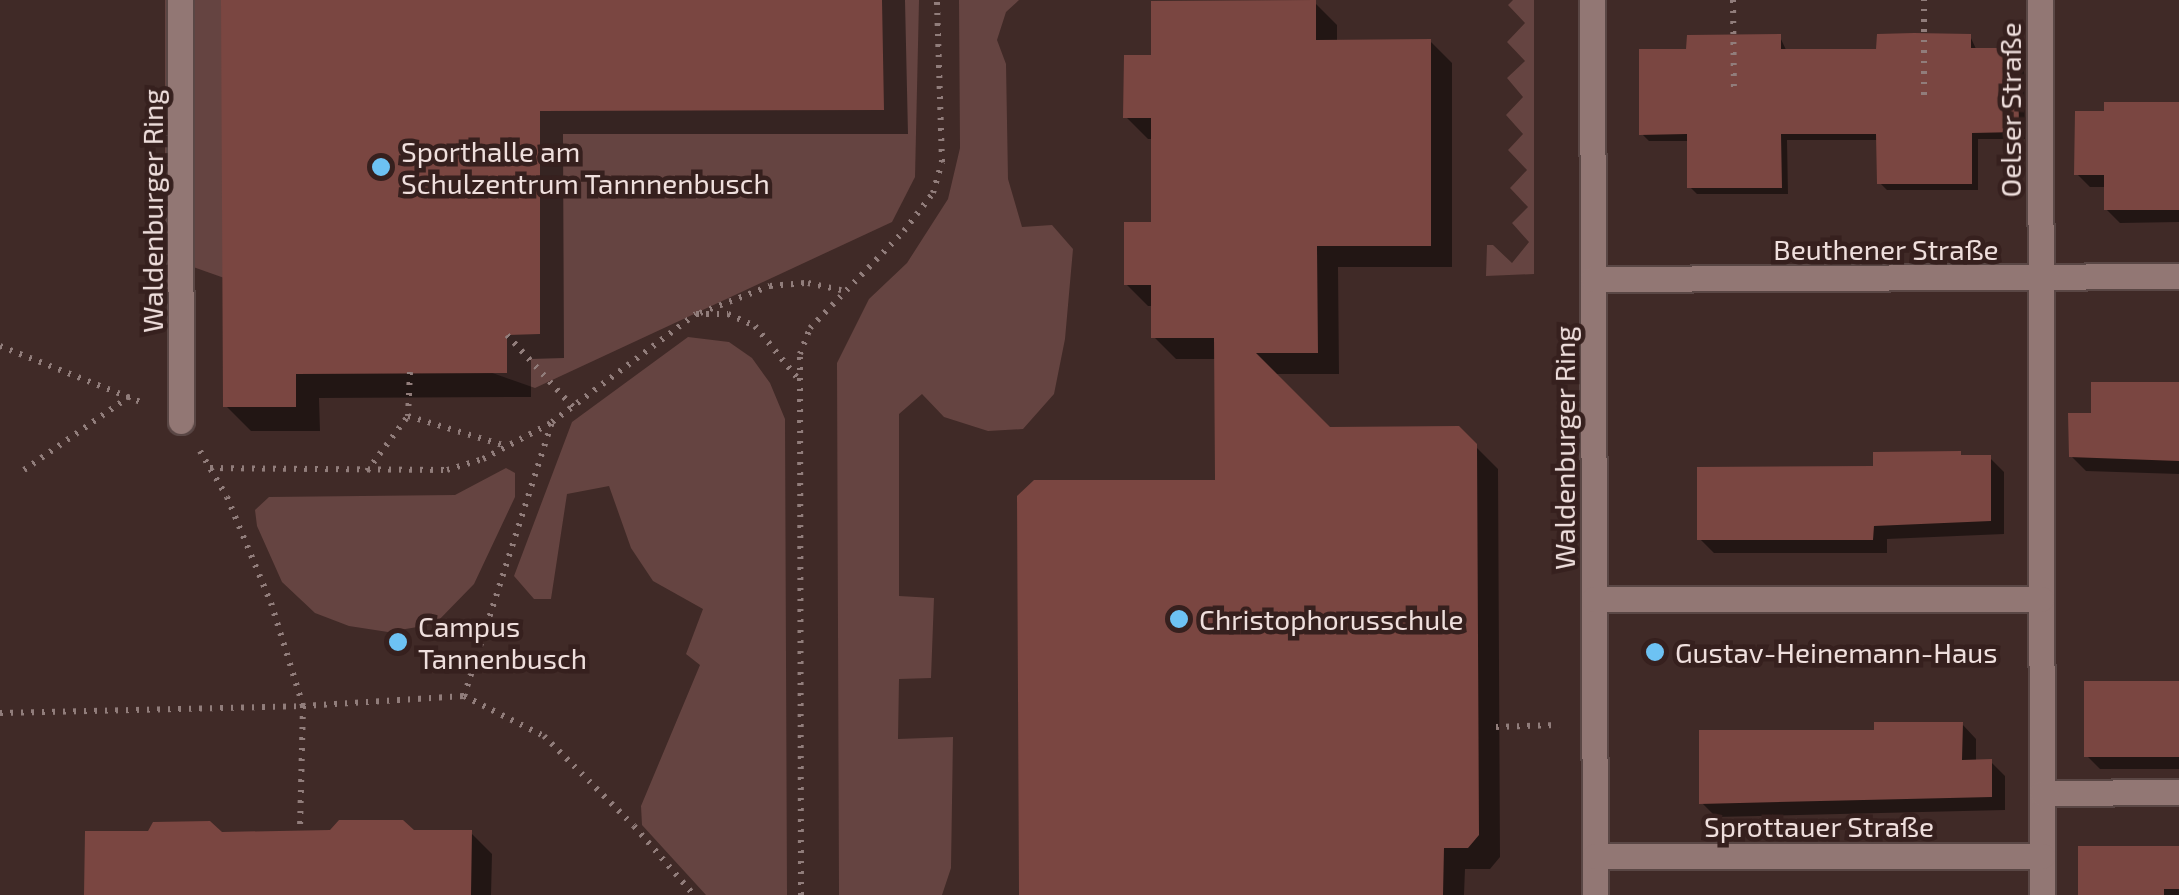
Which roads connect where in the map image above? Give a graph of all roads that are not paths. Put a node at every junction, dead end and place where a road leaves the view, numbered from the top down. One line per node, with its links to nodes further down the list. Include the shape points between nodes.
1 (180, 0): 7 (street, Waldenburger Ring)
2 (1592, 0): 5 (street, Waldenburger Ring)
3 (2040, 0): 6 (street, Oelser Straße)
4 (2179, 276): 6 (street, Beuthener Straße)
5 (1593, 279): 6 (street, Beuthener Straße); 8 (street, Waldenburger Ring)
6 (2041, 279): 9 (street)
7 (181, 421)
8 (1594, 599): 9 (street); 12 (street, Waldenburger Ring)
9 (2041, 599): 10 (street)
10 (2042, 792): 11 (street); 13 (street)
11 (2179, 792)
12 (1595, 856): 13 (street, Sprottauer Straße); 14 (street, Waldenburger Ring)
13 (2042, 856): 15 (street)
14 (1595, 895)
15 (2042, 895)

